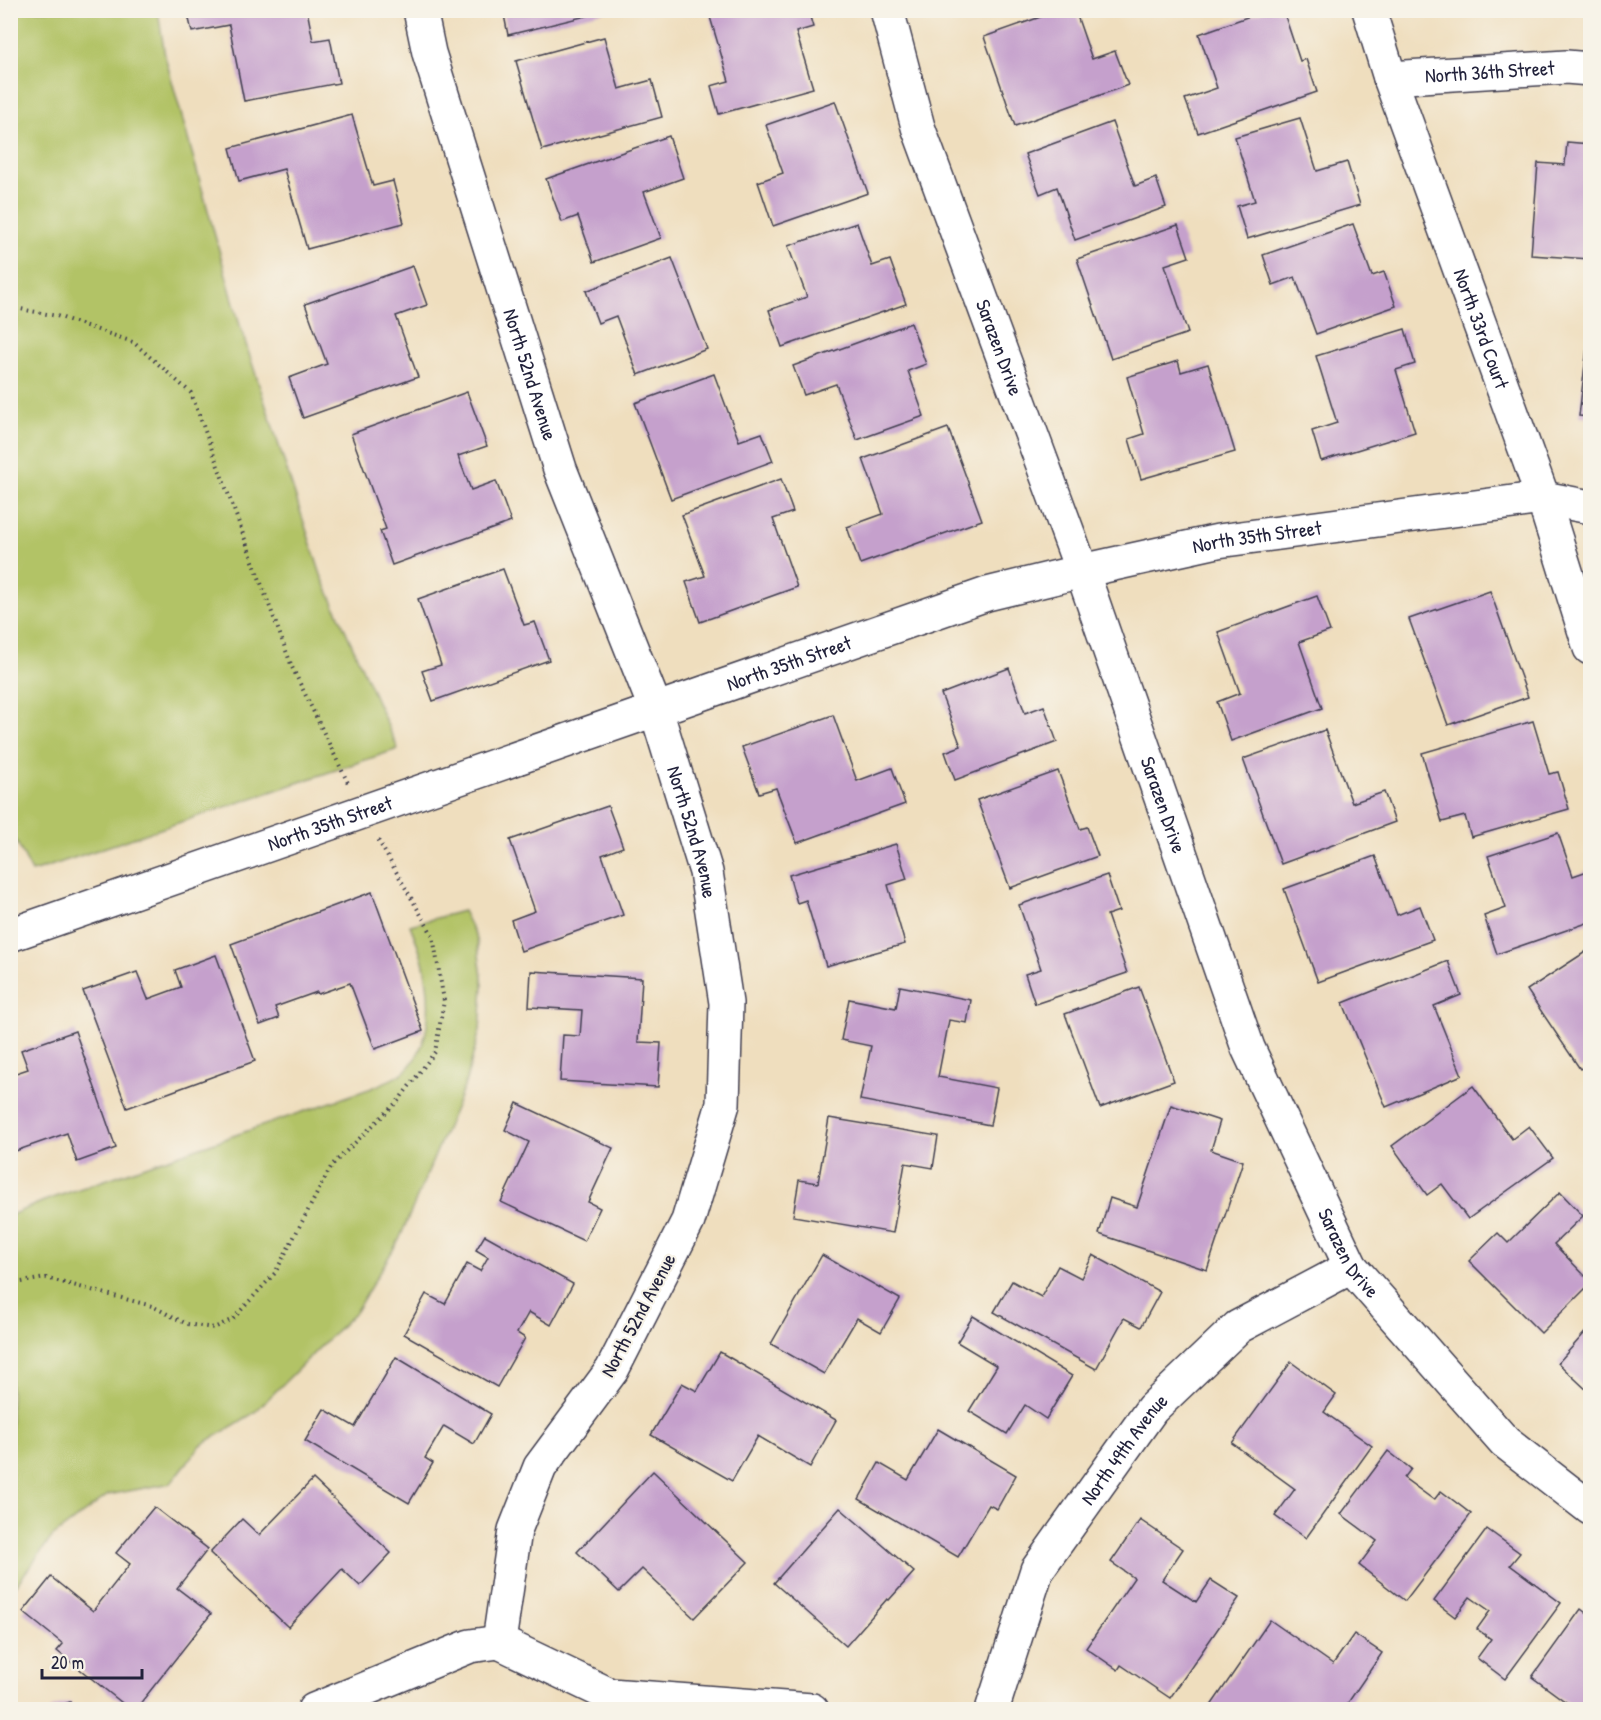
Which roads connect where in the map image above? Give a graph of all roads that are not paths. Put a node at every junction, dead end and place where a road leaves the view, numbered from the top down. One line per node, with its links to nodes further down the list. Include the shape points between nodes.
1 (420, 10): 10 (street, North 52nd Avenue, via 429,52 560,469)
2 (887, 10): 8 (street, Sarazen Drive, via 918,128)
3 (1369, 10): 5 (street, North 33rd Court)
4 (1590, 69): 5 (street, North 36th Street, via 1566,67)
5 (1390, 78): 6 (street, North 33rd Court)
6 (1543, 498): 7 (street, North 35th Street); 8 (street, North 35th Street, via 1218,541); 9 (street, North 33rd Court)
7 (1590, 507)
8 (1082, 571): 10 (street, North 35th Street, via 987,594); 12 (street, Sarazen Drive, via 1248,1048)
9 (1590, 648)
10 (656, 710): 11 (street, North 35th Street); 14 (street, North 52nd Avenue, via 706,872 726,1003 723,1104 688,1221 612,1370 540,1467 515,1530)
11 (10, 934)
12 (1351, 1267): 13 (street, Sarazen Drive, via 1505,1442); 17 (street, North 49th Avenue, via 1238,1327 1152,1409 1037,1570)
13 (1590, 1508)
14 (499, 1642): 15 (street, via 470,1646); 16 (street, via 610,1695)
15 (314, 1710)
16 (812, 1710)
17 (993, 1710)

